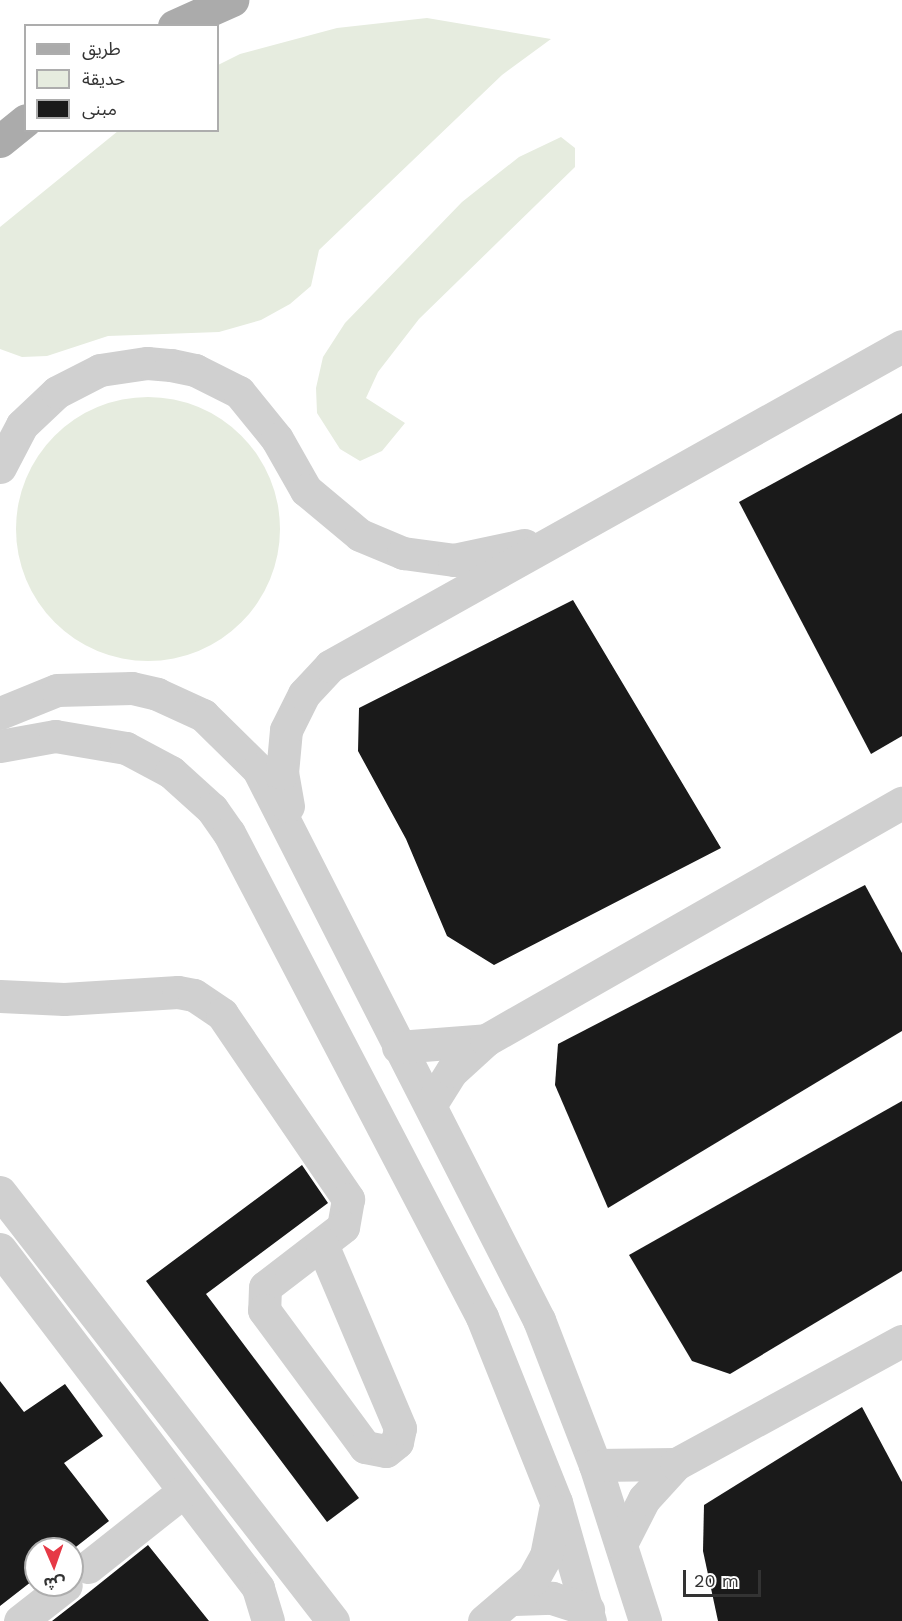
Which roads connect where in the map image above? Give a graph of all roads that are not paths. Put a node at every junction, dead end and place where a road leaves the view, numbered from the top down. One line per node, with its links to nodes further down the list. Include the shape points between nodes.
1 (232, 0): 2 (main road)
2 (178, 24)
3 (24, 122): 4 (main road)
4 (0, 141)
5 (902, 346): 7 (street)
6 (0, 467): 7 (street, via 22,425 57,392 108,369 171,364 195,370 238,392 258,410 306,490 322,507 360,535 392,549 425,558 481,557)
7 (597, 520): 11 (street, via 347,656 316,679 294,710 282,752)
8 (0, 713): 11 (street, via 33,697 82,686 132,688 180,703 242,748)
9 (0, 746): 23 (street, via 55,736 118,746 171,772 212,809 243,856 450,1249 512,1387)
10 (902, 802): 13 (street)
11 (295, 835): 14 (street)
12 (0, 996): 17 (street, via 64,999 178,992 210,1003 222,1014 344,1190 347,1219)
13 (486, 1040): 14 (street); 15 (street, via 452,1071)
14 (398, 1047): 15 (street)
15 (431, 1104): 21 (street, via 539,1320)
16 (0, 1192): 31 (street)
17 (322, 1244): 17 (street, via 270,1281 262,1294 264,1310 365,1447 386,1451 400,1435 398,1421)
18 (0, 1249): 22 (street)
19 (902, 1341): 20 (street)
20 (676, 1464): 21 (street); 24 (street, via 644,1499)
21 (595, 1465): 24 (street)
22 (184, 1491): 25 (street); 30 (street, via 258,1588)
23 (556, 1502): 27 (street, via 546,1556); 28 (street)
24 (621, 1544): 33 (street)
25 (84, 1570)
26 (50, 1597): 29 (street)
27 (514, 1599): 28 (street, via 552,1598); 32 (street)
28 (589, 1615)
29 (20, 1621)
30 (268, 1621)
31 (333, 1621)
32 (484, 1621)
33 (645, 1621)

